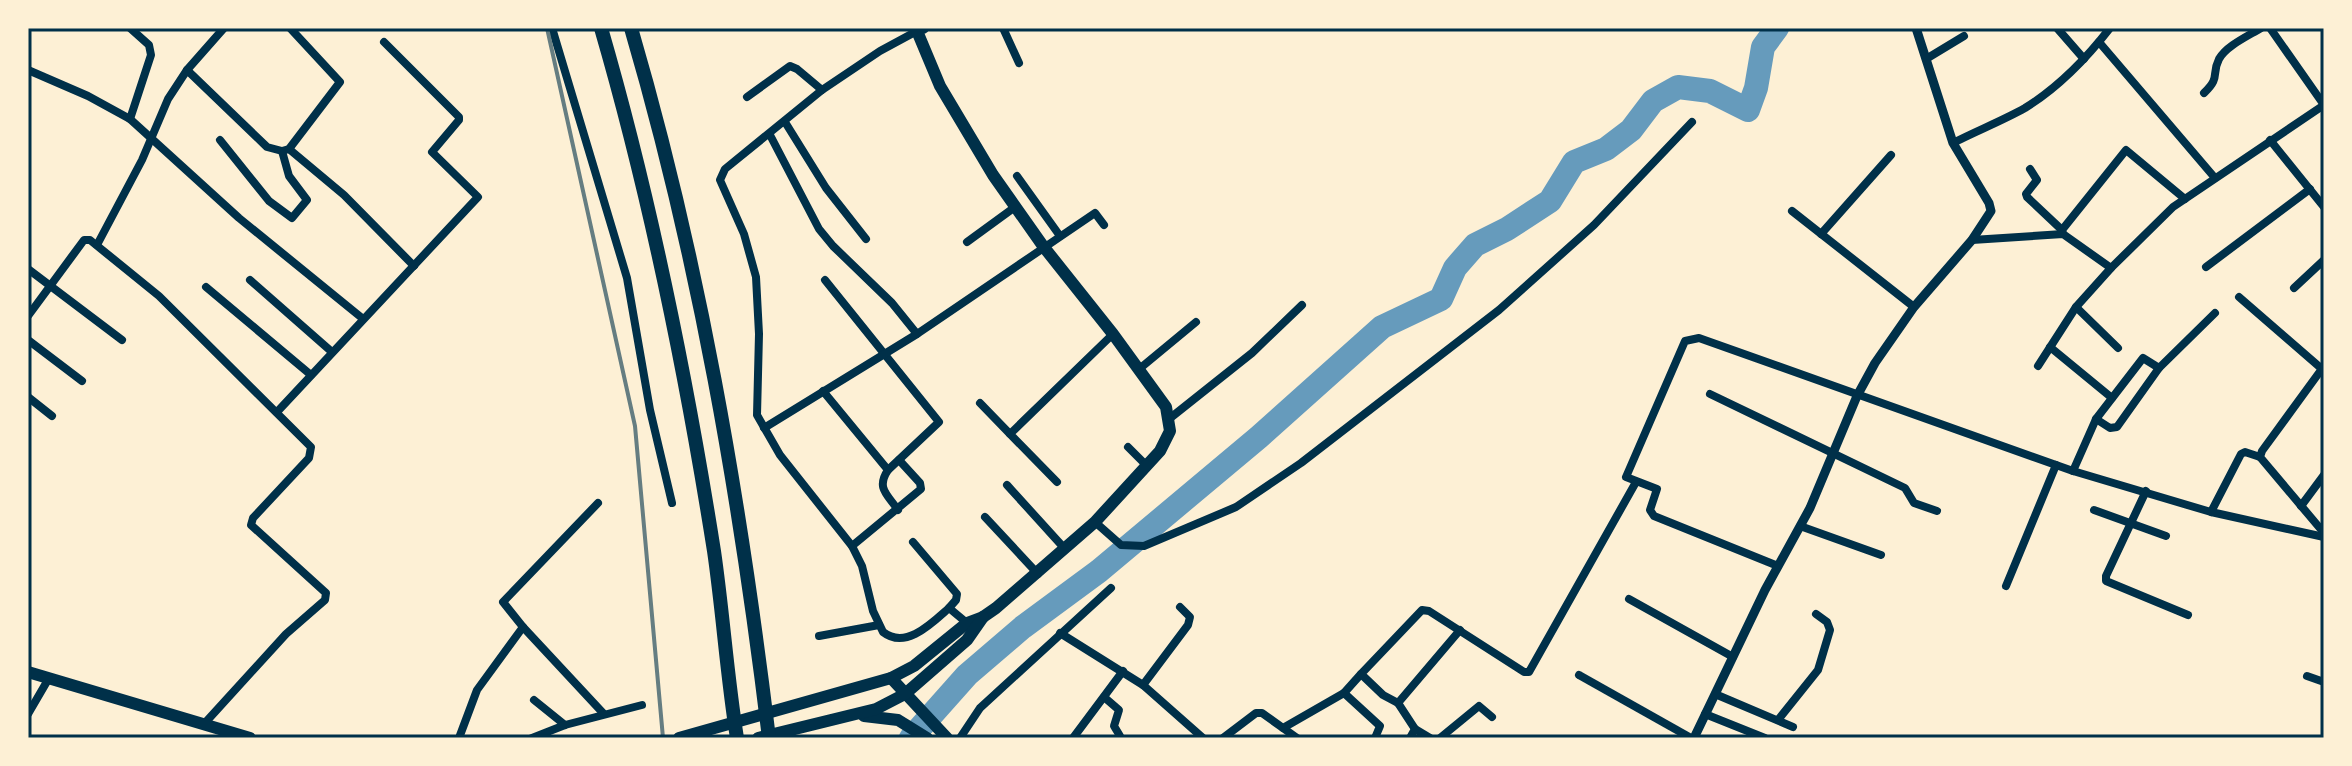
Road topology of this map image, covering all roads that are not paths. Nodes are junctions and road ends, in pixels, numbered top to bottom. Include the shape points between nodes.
1 (130, 28) edge
2 (224, 28) edge
3 (290, 28) edge
4 (552, 28) edge
5 (601, 28) edge
6 (631, 28) edge
7 (1003, 28) edge
8 (1916, 28) edge
9 (2057, 28) edge
10 (2110, 28) edge
11 (2261, 28) edge
12 (2270, 28) edge
13 (920, 30) edge
14 (1964, 36) dead end
15 (384, 42) dead end
16 (2099, 42) junction
17 (1926, 59) junction
18 (2084, 59) junction
19 (1019, 63) dead end
20 (28, 70) edge
21 (187, 70) junction
22 (822, 90) junction
23 (2204, 93) dead end
24 (747, 97) dead end
25 (2324, 105) edge
26 (130, 119) junction
27 (785, 122) junction
28 (1692, 122) dead end
29 (770, 135) junction
30 (151, 136) junction
31 (220, 140) dead end
32 (2270, 140) junction
33 (1953, 143) junction
34 (286, 150) junction
35 (1891, 155) dead end
36 (2030, 169) dead end
37 (1017, 176) dead end
38 (2215, 178) junction
39 (2310, 189) junction
40 (2185, 199) junction
41 (1015, 207) junction
42 (2324, 207) edge
43 (1792, 211) dead end
44 (1104, 225) dead end
45 (2062, 232) junction
46 (1821, 234) junction
47 (1060, 236) junction
48 (866, 239) dead end
49 (1972, 240) junction
50 (967, 242) dead end
51 (97, 245) junction
52 (1043, 246) junction
53 (2324, 260) edge
54 (414, 266) junction
55 (2206, 267) dead end
56 (2111, 268) junction
57 (28, 269) edge
58 (250, 280) dead end
59 (825, 280) dead end
60 (52, 287) junction
61 (206, 287) dead end
62 (2294, 288) dead end
63 (2239, 297) dead end
64 (1302, 305) dead end
65 (1914, 307) junction
66 (2076, 307) junction
67 (2215, 313) dead end
68 (28, 316) edge
69 (362, 318) junction
70 (1196, 322) dead end
71 (917, 334) junction
72 (1113, 334) junction
73 (28, 340) edge
74 (122, 340) dead end
75 (2050, 347) junction
76 (2118, 348) dead end
77 (332, 352) junction
78 (884, 354) junction
79 (2038, 366) dead end
80 (2323, 367) edge
81 (2159, 368) junction
82 (1138, 370) junction
83 (311, 375) junction
84 (82, 381) dead end
85 (823, 391) junction
86 (1710, 394) dead end
87 (1857, 396) junction
88 (28, 397) edge
89 (2112, 398) junction
90 (980, 403) dead end
91 (277, 412) junction
92 (52, 416) dead end
93 (1169, 419) junction
94 (2096, 419) junction
95 (764, 428) junction
96 (1010, 434) junction
97 (1128, 447) dead end
98 (1835, 452) junction
99 (2260, 457) junction
100 (899, 460) junction
101 (2056, 465) junction
102 (1147, 466) junction
103 (888, 470) junction
104 (2073, 471) junction
105 (2324, 475) edge
106 (1057, 482) dead end
107 (1636, 482) junction
108 (1007, 485) dead end
109 (2146, 491) junction
110 (598, 503) dead end
111 (672, 503) dead end
112 (2301, 506) junction
113 (898, 510) junction
114 (2094, 510) dead end
115 (1937, 511) dead end
116 (2211, 512) junction
117 (985, 517) dead end
118 (1095, 522) junction
119 (2130, 524) junction
120 (1800, 526) junction
121 (2324, 535) edge
122 (2166, 536) dead end
123 (913, 542) dead end
124 (852, 546) junction
125 (1065, 549) junction
126 (1881, 555) dead end
127 (1778, 566) junction
128 (1038, 574) junction
129 (2006, 586) dead end
130 (1111, 588) dead end
131 (1629, 599) dead end
132 (1180, 607) dead end
133 (949, 608) junction
134 (1816, 614) dead end
135 (2188, 615) dead end
136 (983, 617) junction
137 (967, 623) junction
138 (879, 625) junction
139 (523, 627) junction
140 (1460, 630) junction
141 (1060, 633) junction
142 (819, 636) dead end
143 (1733, 657) junction
144 (1123, 671) junction
145 (28, 672) edge
146 (1361, 674) junction
147 (1579, 675) dead end
148 (2307, 676) dead end
149 (49, 678) junction
150 (891, 678) junction
151 (2324, 682) edge
152 (1143, 685) junction
153 (1344, 693) junction
154 (905, 694) junction
155 (1715, 694) junction
156 (1104, 697) junction
157 (534, 700) dead end
158 (1398, 703) junction
159 (642, 705) dead end
160 (603, 713) junction
161 (28, 714) edge
162 (1705, 714) junction
163 (849, 715) junction
164 (1492, 717) dead end
165 (1778, 720) junction
166 (204, 724) junction
167 (565, 725) junction
168 (1793, 727) dead end
169 (1283, 728) junction
170 (1415, 729) junction
171 (217, 733) edge
172 (1120, 736) dead end
173 (250, 738) edge
174 (459, 738) edge
175 (532, 738) edge
176 (679, 738) edge
177 (737, 738) edge
178 (758, 738) edge
179 (769, 738) edge
180 (927, 738) edge
181 (947, 738) edge
182 (960, 738) edge
183 (1073, 738) edge
184 (1203, 738) edge
185 (1223, 738) edge
186 (1297, 738) edge
187 (1375, 738) edge
188 (1410, 738) edge
189 (1430, 738) edge
190 (1440, 738) edge
191 (1693, 738) edge
192 (1765, 738) edge

1 - 26 street via 149,45 151,55
2 - 21 street
3 - 34 street via 340,82
4 - 111 street via 627,278
5 - 177 highway via 677,335 714,554
6 - 179 highway via 677,195 715,375
7 - 19 street
8 - 17 street
9 - 18 street
10 - 16 street
11 - 23 street via 2222,54 2214,83
12 - 25 street
13 - 22 street
13 - 41 main road via 940,86
14 - 17 street
15 - 54 street via 459,117 432,152 478,197
16 - 18 street
16 - 38 street
17 - 33 street
18 - 33 street via 2034,102
20 - 26 street
21 - 30 street
21 - 34 street via 267,147
22 - 24 street via 790,66
22 - 27 street
25 - 32 street
26 - 30 street
27 - 29 street
27 - 48 street
28 - 118 street via 1594,225 1499,310 1236,507 1144,546 1115,542
29 - 71 street via 819,229
29 - 95 street via 725,169 720,180 756,277 756,406
30 - 51 street
30 - 69 street via 239,218
31 - 34 street via 269,201 292,218 307,200 289,176
32 - 38 street
32 - 39 street
33 - 49 street via 1991,207
34 - 54 street via 344,195
35 - 46 street
36 - 45 street via 2037,180 2027,197
37 - 47 street
38 - 40 street
39 - 42 street
39 - 55 street
40 - 45 street via 2126,150
40 - 56 street
41 - 50 street
41 - 52 main road
43 - 46 street
44 - 47 street via 1095,213
45 - 49 street
45 - 56 street
46 - 65 street
47 - 52 street
49 - 65 street
51 - 60 street via 84,240
51 - 91 street via 159,296
52 - 71 street
52 - 72 main road
53 - 62 street
54 - 69 street
56 - 66 street
57 - 60 street
58 - 77 street
59 - 78 street
60 - 68 street
60 - 74 street
61 - 83 street
63 - 80 street
64 - 93 street
65 - 87 street
66 - 75 street
66 - 76 street
67 - 81 street
69 - 77 street
70 - 82 street
71 - 78 street
72 - 82 main road
72 - 96 street
73 - 84 street
75 - 79 street
75 - 89 street
77 - 83 street
78 - 85 street
78 - 100 street via 939,422
80 - 99 street
81 - 89 street via 2143,358
81 - 94 street via 2117,427
82 - 93 main road
83 - 91 street
85 - 95 street
85 - 103 street
86 - 98 street
87 - 98 street
87 - 101 street
87 - 107 street via 1691,338 1685,341 1626,476
88 - 92 street
89 - 94 street
90 - 96 street
91 - 166 street via 312,450 251,525 326,596
93 - 102 main road via 1166,441
94 - 104 street
95 - 124 street
96 - 106 street
97 - 102 street
98 - 115 street via 1905,488 1916,505
98 - 120 street
99 - 112 street
99 - 116 street via 2241,454
100 - 103 street
100 - 113 street via 922,487
101 - 104 street
101 - 129 street
102 - 118 main road
103 - 113 street via 882,485
104 - 109 street
105 - 112 street
107 - 127 street via 1657,490 1650,510 1654,516
107 - 140 street via 1529,672
108 - 125 street
109 - 116 street
109 - 119 street
110 - 139 street via 504,598
112 - 121 street
113 - 124 street
114 - 119 street
116 - 121 street
117 - 128 street
118 - 125 main road
119 - 122 street
119 - 135 street via 2106,581
120 - 126 street
120 - 127 street
123 - 133 street via 957,594
124 - 138 street
125 - 128 main road
127 - 143 street
128 - 136 main road
130 - 141 street
131 - 143 street
132 - 152 street via 1190,617 1188,625
133 - 137 street
133 - 138 street via 908,637 889,637
134 - 165 street via 1830,630 1823,656 1814,677
136 - 137 main road
136 - 154 main road via 967,640
137 - 150 main road
138 - 142 street
139 - 160 street
139 - 174 street via 477,690
140 - 146 street via 1422,610
140 - 158 street
141 - 144 street
141 - 182 street via 980,708
143 - 155 street
144 - 152 street
144 - 156 street
145 - 149 main road
146 - 153 street
146 - 158 street
147 - 191 street
148 - 151 street
149 - 161 street
149 - 166 main road
150 - 154 main road
150 - 176 main road
152 - 184 street
153 - 169 street
153 - 187 street via 1380,726
154 - 163 main road
154 - 181 main road
155 - 162 street
155 - 165 street
156 - 172 street via 1119,710 1114,726
156 - 183 street
157 - 167 street
158 - 170 street
159 - 160 street
160 - 167 street
162 - 191 street
162 - 192 street
163 - 178 main road
163 - 180 main road via 885,718
164 - 190 street via 1479,706
165 - 168 street
166 - 171 main road
167 - 175 street
169 - 185 street via 1259,712
169 - 186 street
170 - 188 street
170 - 189 street
171 - 173 main road

